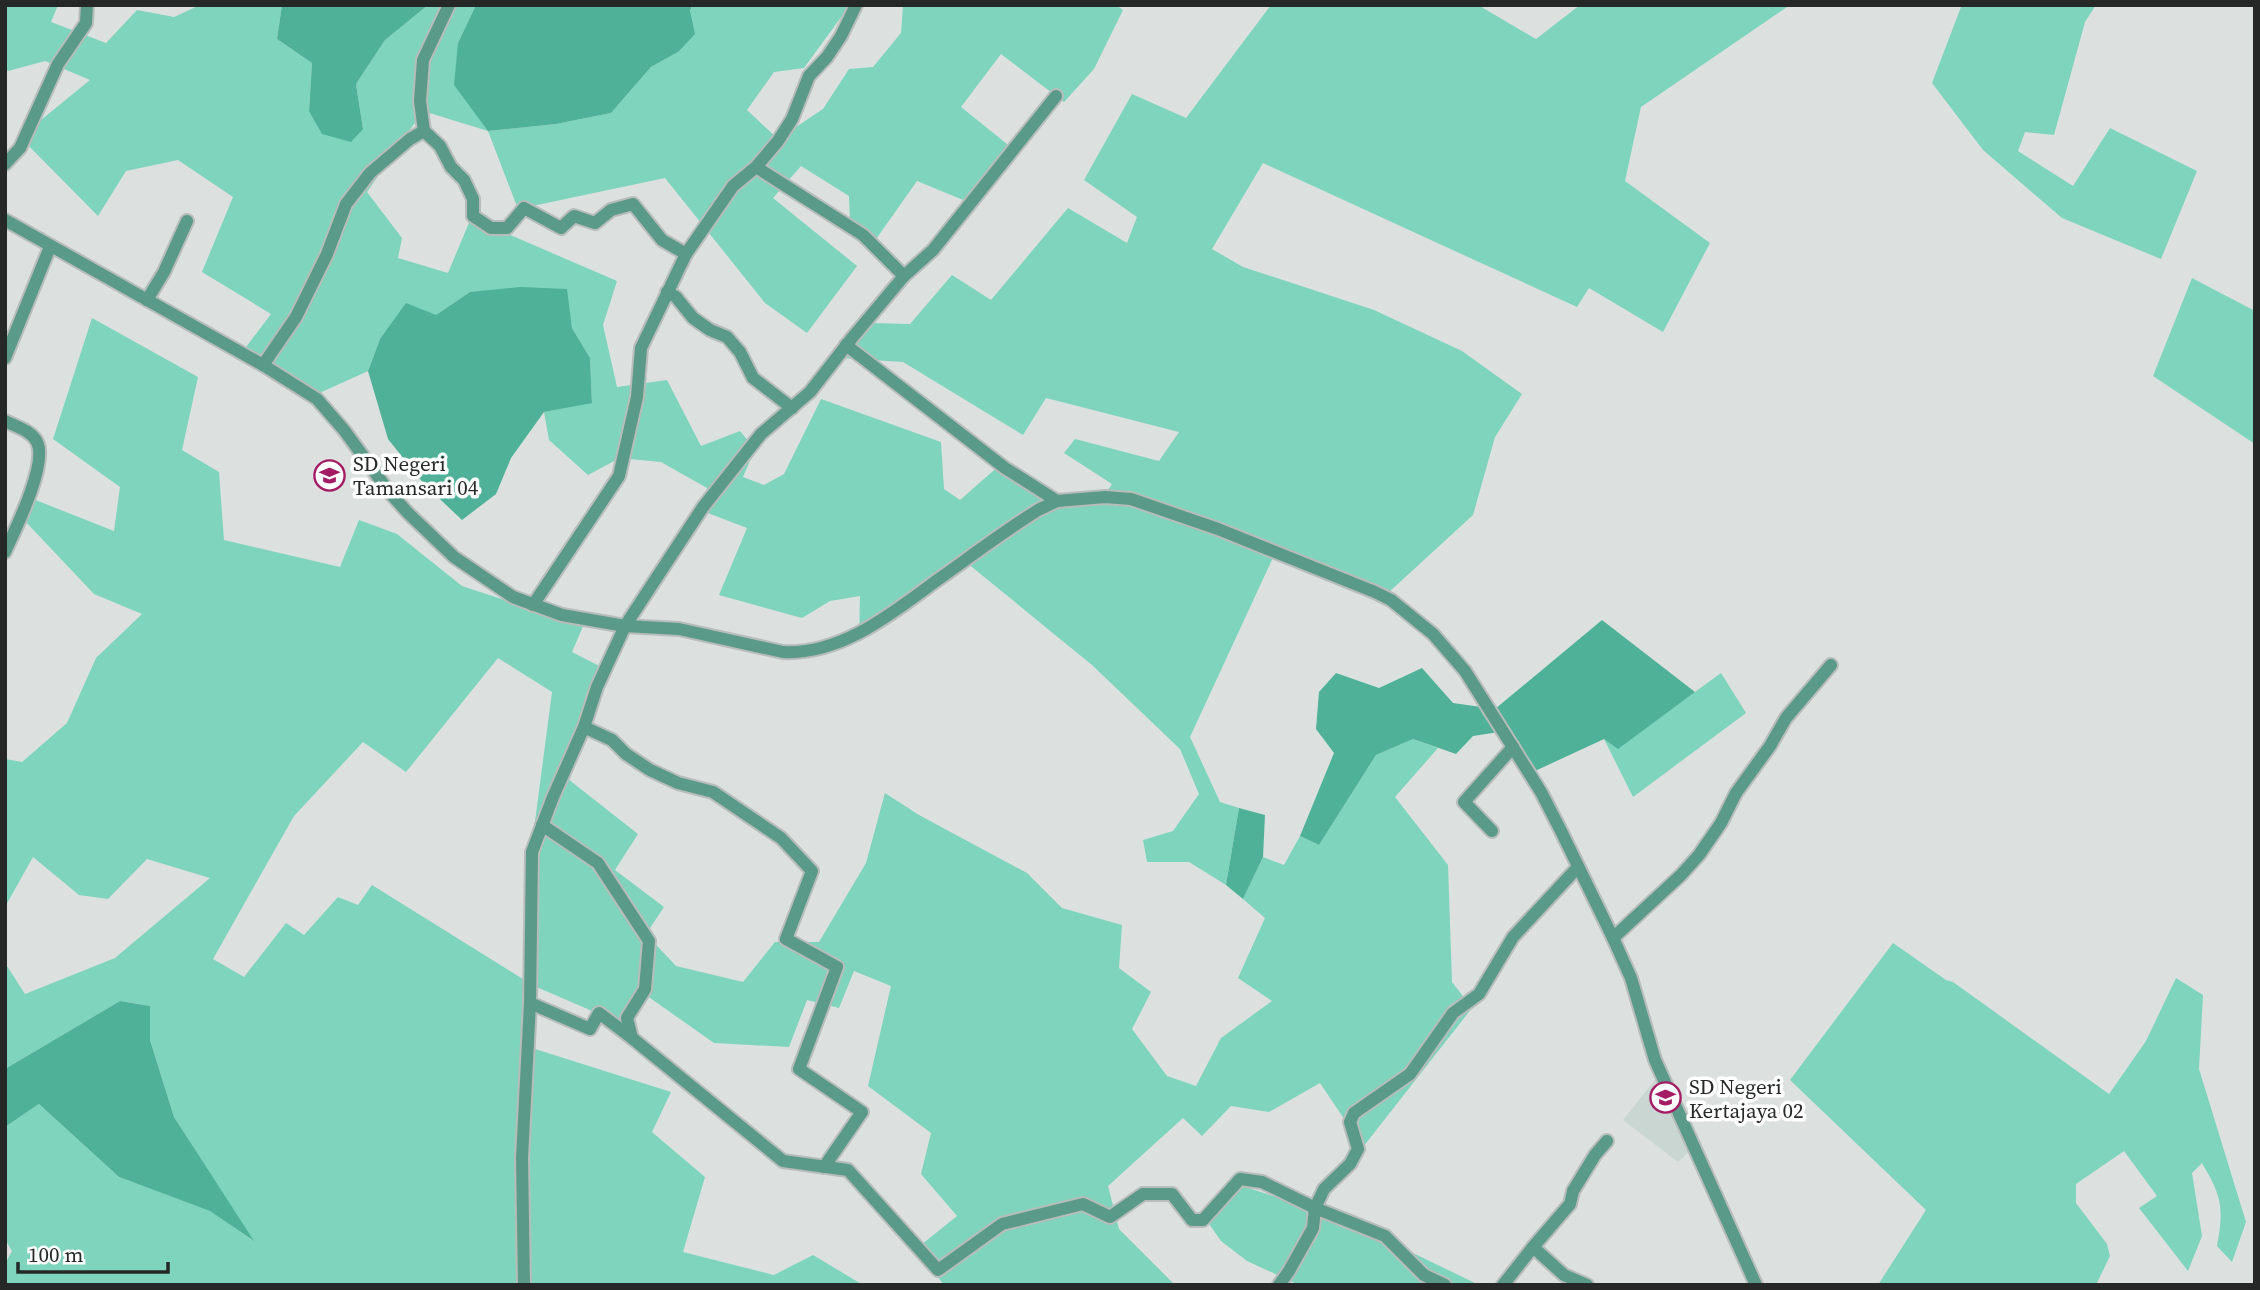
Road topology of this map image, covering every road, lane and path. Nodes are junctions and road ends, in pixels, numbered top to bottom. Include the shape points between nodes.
1 (88, 5) edge
2 (449, 5) edge
3 (856, 5) edge
4 (1056, 96) dead end
5 (424, 131) junction
6 (5, 164) edge
7 (756, 167) junction
8 (5, 220) edge
9 (187, 221) dead end
10 (50, 247) junction
11 (686, 254) junction
12 (904, 276) junction
13 (667, 292) junction
14 (147, 300) junction
15 (846, 345) junction
16 (5, 358) edge
17 (263, 365) junction
18 (792, 408) junction
19 (5, 421) edge
20 (1057, 501) junction
21 (5, 552) edge
22 (533, 605) junction
23 (625, 626) junction
24 (1831, 665) dead end
25 (584, 727) junction
26 (1513, 747) junction
27 (542, 825) junction
28 (1492, 831) dead end
29 (1578, 867) junction
30 (1614, 937) junction
31 (530, 1003) junction
32 (632, 1038) junction
33 (1607, 1141) dead end
34 (824, 1167) junction
35 (1315, 1208) junction
36 (1533, 1247) junction
37 (524, 1285) edge
38 (1279, 1285) edge
39 (1445, 1285) edge
40 (1503, 1285) edge
41 (1587, 1285) edge
42 (1756, 1285) edge

1 - 6 street via 86,23 58,64 20,148
2 - 5 street via 423,60 420,101
3 - 7 street via 841,36 809,76 792,119
4 - 12 street via 933,250
5 - 11 street via 464,180 473,199 473,216 491,228 507,228 524,208 561,228 574,216 595,223 611,210 633,204 662,240
5 - 17 street via 370,173 346,204 296,317
7 - 11 street via 733,186
7 - 12 street via 863,235
8 - 10 street
9 - 14 street
10 - 14 street
10 - 16 street
11 - 13 street
12 - 15 street
13 - 18 street via 676,296 693,318 727,337 753,378
13 - 22 street via 641,348 637,397 619,477
14 - 17 street
15 - 18 street
15 - 20 street via 1005,468
17 - 22 street via 317,399 390,493 454,557 513,597
18 - 23 street via 761,434 703,507
19 - 21 street via 37,442 40,459
20 - 23 street via 1020,521 889,615 850,638 818,649 783,652 679,629
20 - 26 street via 1130,499 1391,600 1433,634 1465,671
22 - 23 street
23 - 25 street
24 - 30 street via 1786,718 1699,855
25 - 27 street
25 - 34 street via 612,740 650,770 713,792 781,838 812,870 786,939 837,967 799,1069 862,1112
26 - 28 street via 1464,802
26 - 29 street
27 - 31 street via 531,862
27 - 32 street via 598,863 649,941 645,989 627,1018
29 - 30 street
29 - 35 street via 1513,937 1479,994 1454,1013 1410,1074 1354,1113 1350,1122 1359,1149 1324,1189
30 - 42 street via 1655,1060
31 - 32 street via 590,1029 599,1013
31 - 37 street via 522,1158
32 - 34 street via 783,1161
33 - 36 street via 1573,1191 1570,1204
34 - 35 street via 848,1170 938,1270 1002,1224 1083,1204 1110,1217 1143,1194 1172,1195 1192,1220 1203,1220 1241,1179 1262,1182
35 - 38 street via 1313,1228
35 - 39 street via 1385,1236 1424,1275
36 - 40 street
36 - 41 street via 1564,1275

